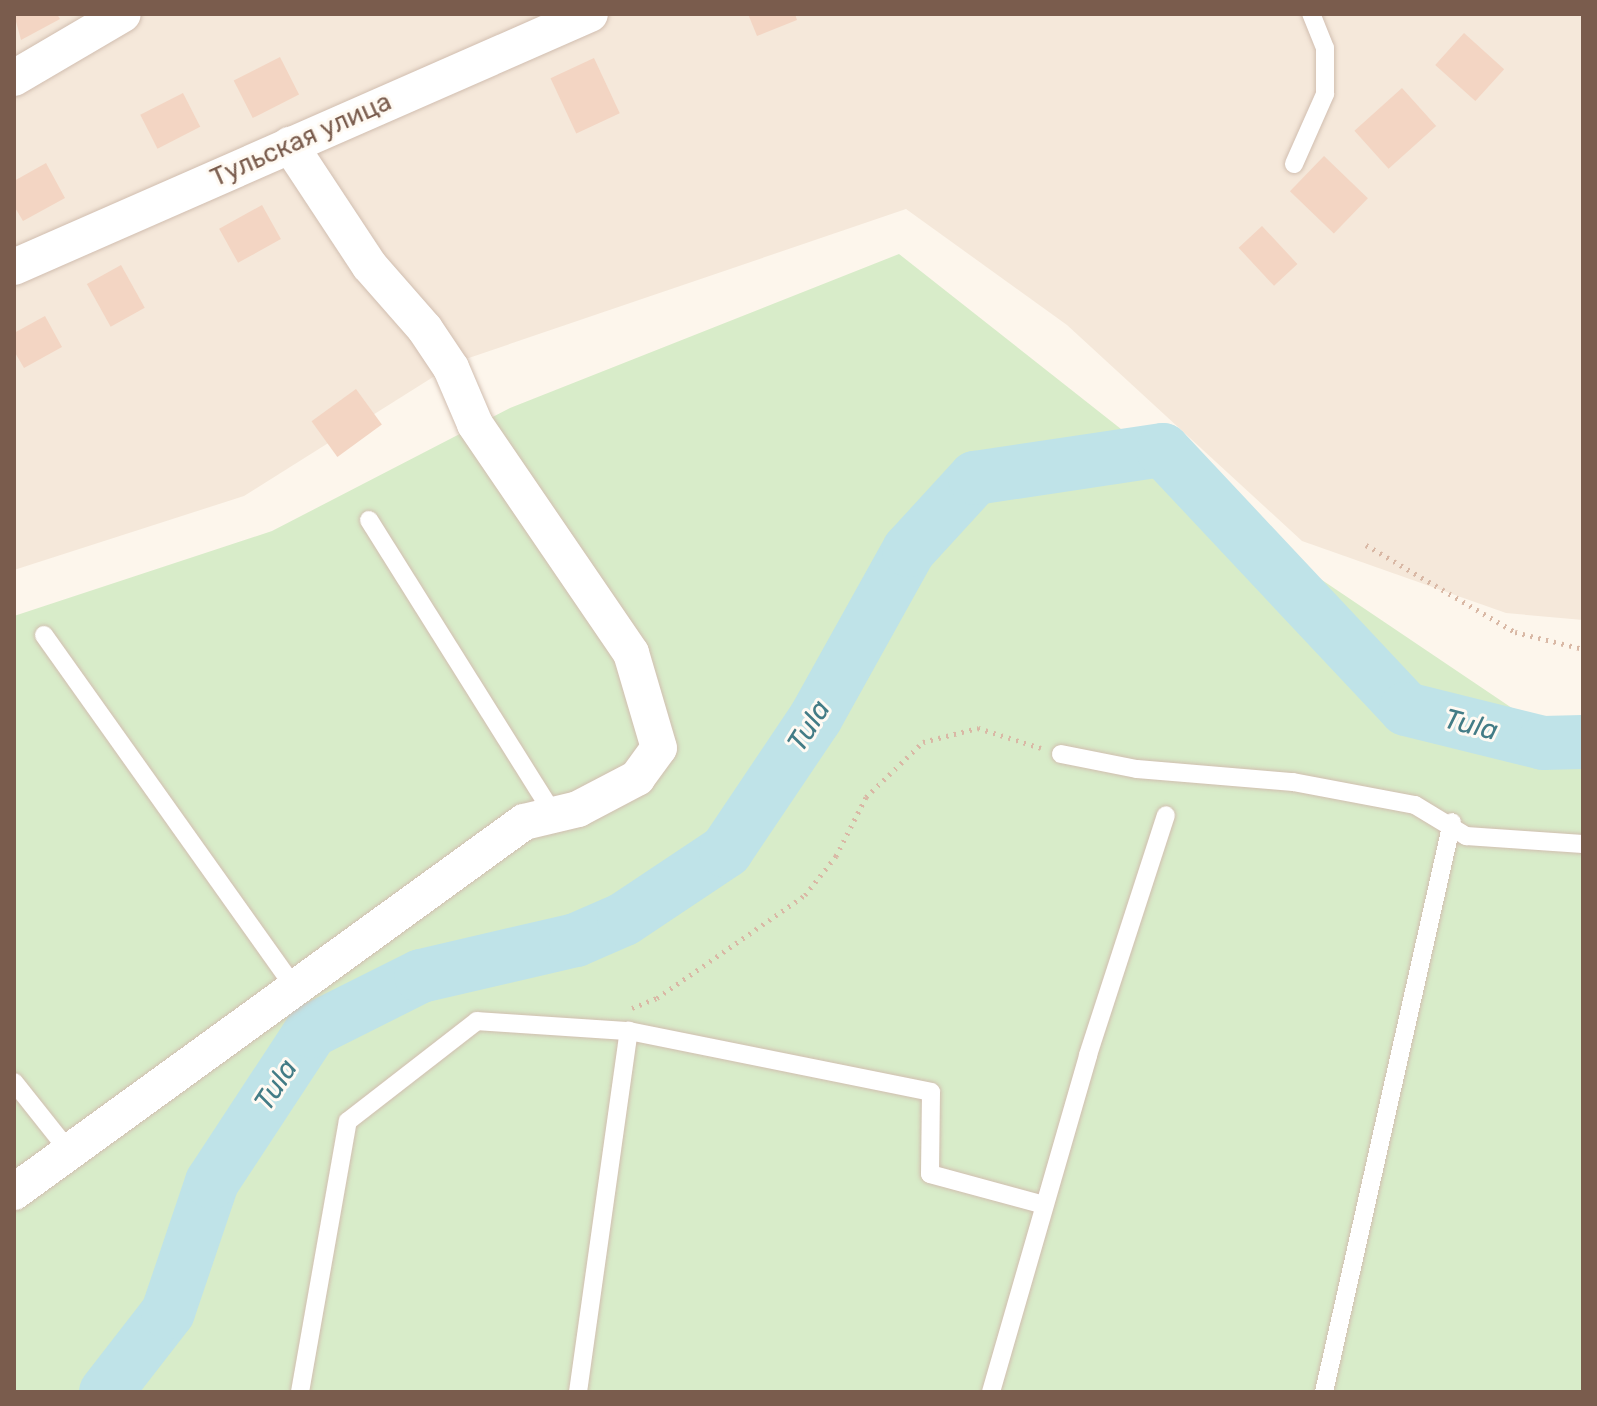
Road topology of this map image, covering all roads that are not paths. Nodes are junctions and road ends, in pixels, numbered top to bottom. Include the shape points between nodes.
1 (123, 14) edge
2 (590, 14) edge
3 (1311, 14) edge
4 (14, 78) edge
5 (290, 145) junction
6 (1294, 164) dead end
7 (14, 267) edge
8 (369, 520) dead end
9 (44, 635) dead end
10 (1061, 754) road end
11 (554, 815) junction
12 (1166, 815) dead end
13 (1452, 822) junction
14 (1583, 844) edge
15 (296, 990) junction
16 (629, 1031) junction
17 (14, 1082) edge
18 (72, 1155) junction
19 (14, 1192) edge
20 (1044, 1205) junction
21 (300, 1392) edge
22 (578, 1392) edge
23 (991, 1392) edge
24 (1324, 1392) edge

1 - 4 street
2 - 5 street, Тульская улица
3 - 6 lane via 1325,48 1325,94
5 - 7 street, Тульская улица
5 - 11 street via 369,265 434,342 475,424 631,653 659,748 637,778 578,809
8 - 11 lane
9 - 15 lane
10 - 13 lane via 1137,769 1293,782 1415,805
11 - 15 street via 524,822
12 - 20 lane
13 - 14 lane via 1466,836
13 - 24 lane
15 - 18 street
16 - 20 lane via 931,1092 930,1174
16 - 21 lane via 477,1021 348,1121
16 - 22 lane
17 - 18 lane
18 - 19 street
20 - 23 lane

